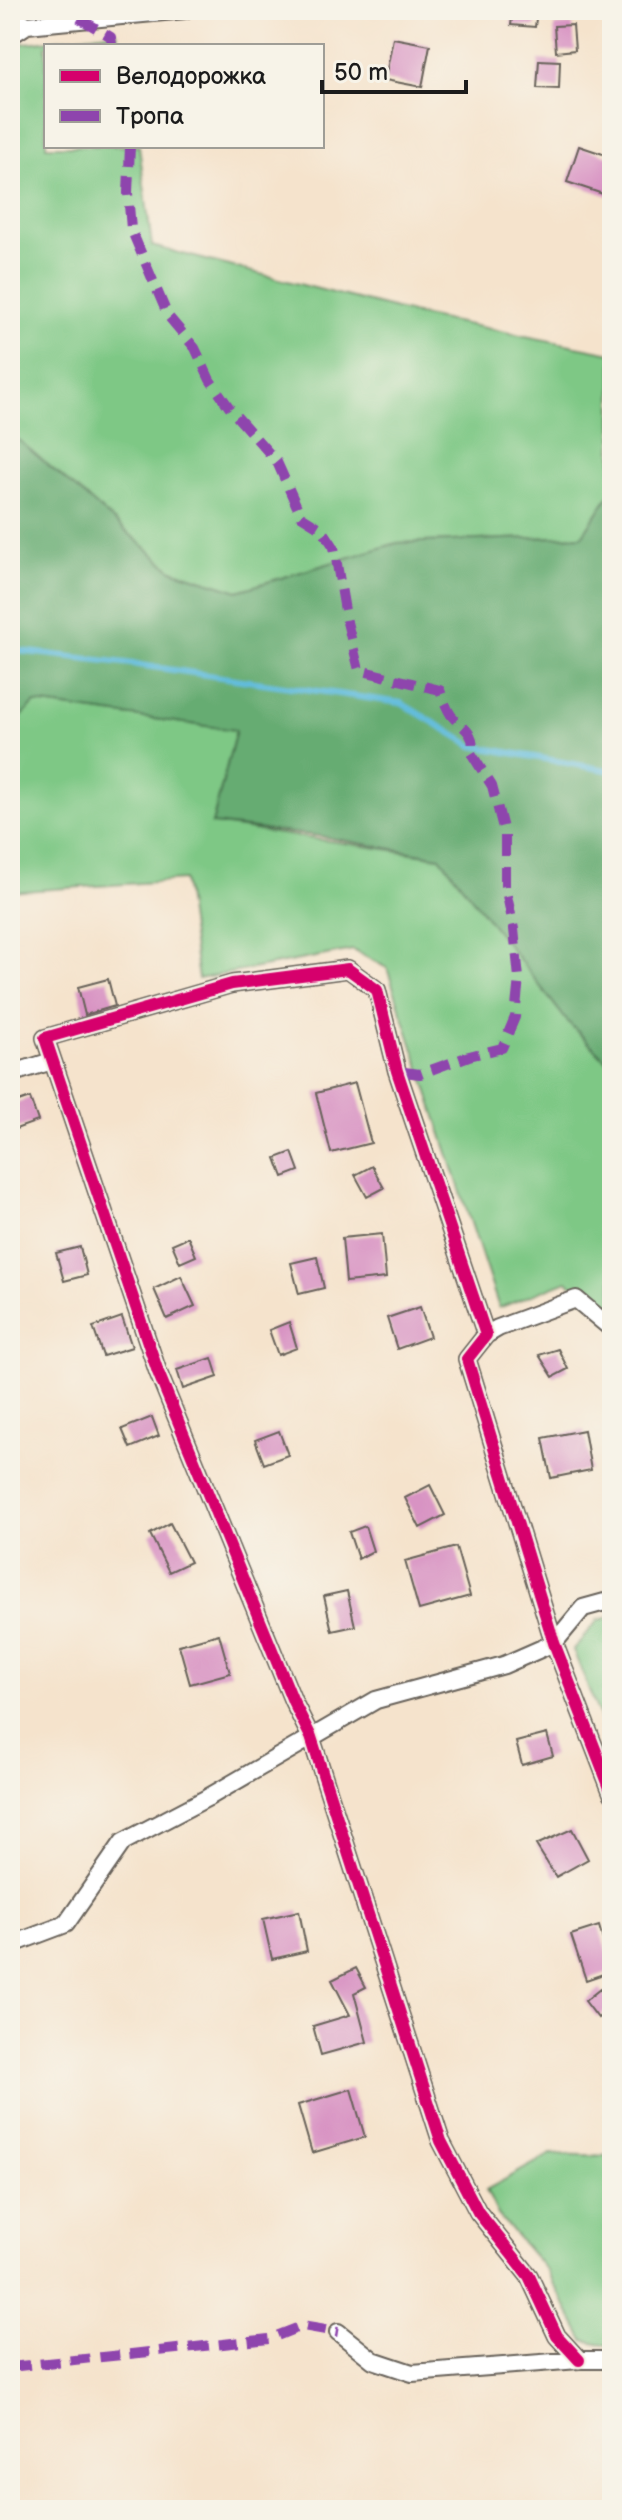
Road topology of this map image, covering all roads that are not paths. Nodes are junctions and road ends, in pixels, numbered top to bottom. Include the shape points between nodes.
1 (185, 10) edge
2 (10, 14) edge
3 (27, 25) junction
4 (10, 36) edge
5 (52, 1061) junction
6 (10, 1074) edge
7 (612, 1329) edge
8 (486, 1335) junction
9 (612, 1600) edge
10 (554, 1643) junction
11 (311, 1737) junction
12 (612, 1793) edge
13 (13, 1944) dead end
14 (338, 2332) dead end
15 (579, 2360) junction
16 (612, 2360) edge

1 - 3 street
2 - 3 street
3 - 4 street
5 - 6 street
5 - 8 street via 45,1038 232,984 348,969 377,990 397,1071
5 - 11 street via 158,1372
7 - 8 street via 576,1299
8 - 10 street via 467,1359
9 - 10 street via 583,1608
10 - 11 street via 504,1665 376,1700
10 - 12 street
11 - 13 street via 123,1842 66,1924
11 - 15 street via 441,2141 478,2212 529,2276 557,2336
14 - 15 street via 373,2360 412,2373
15 - 16 street

